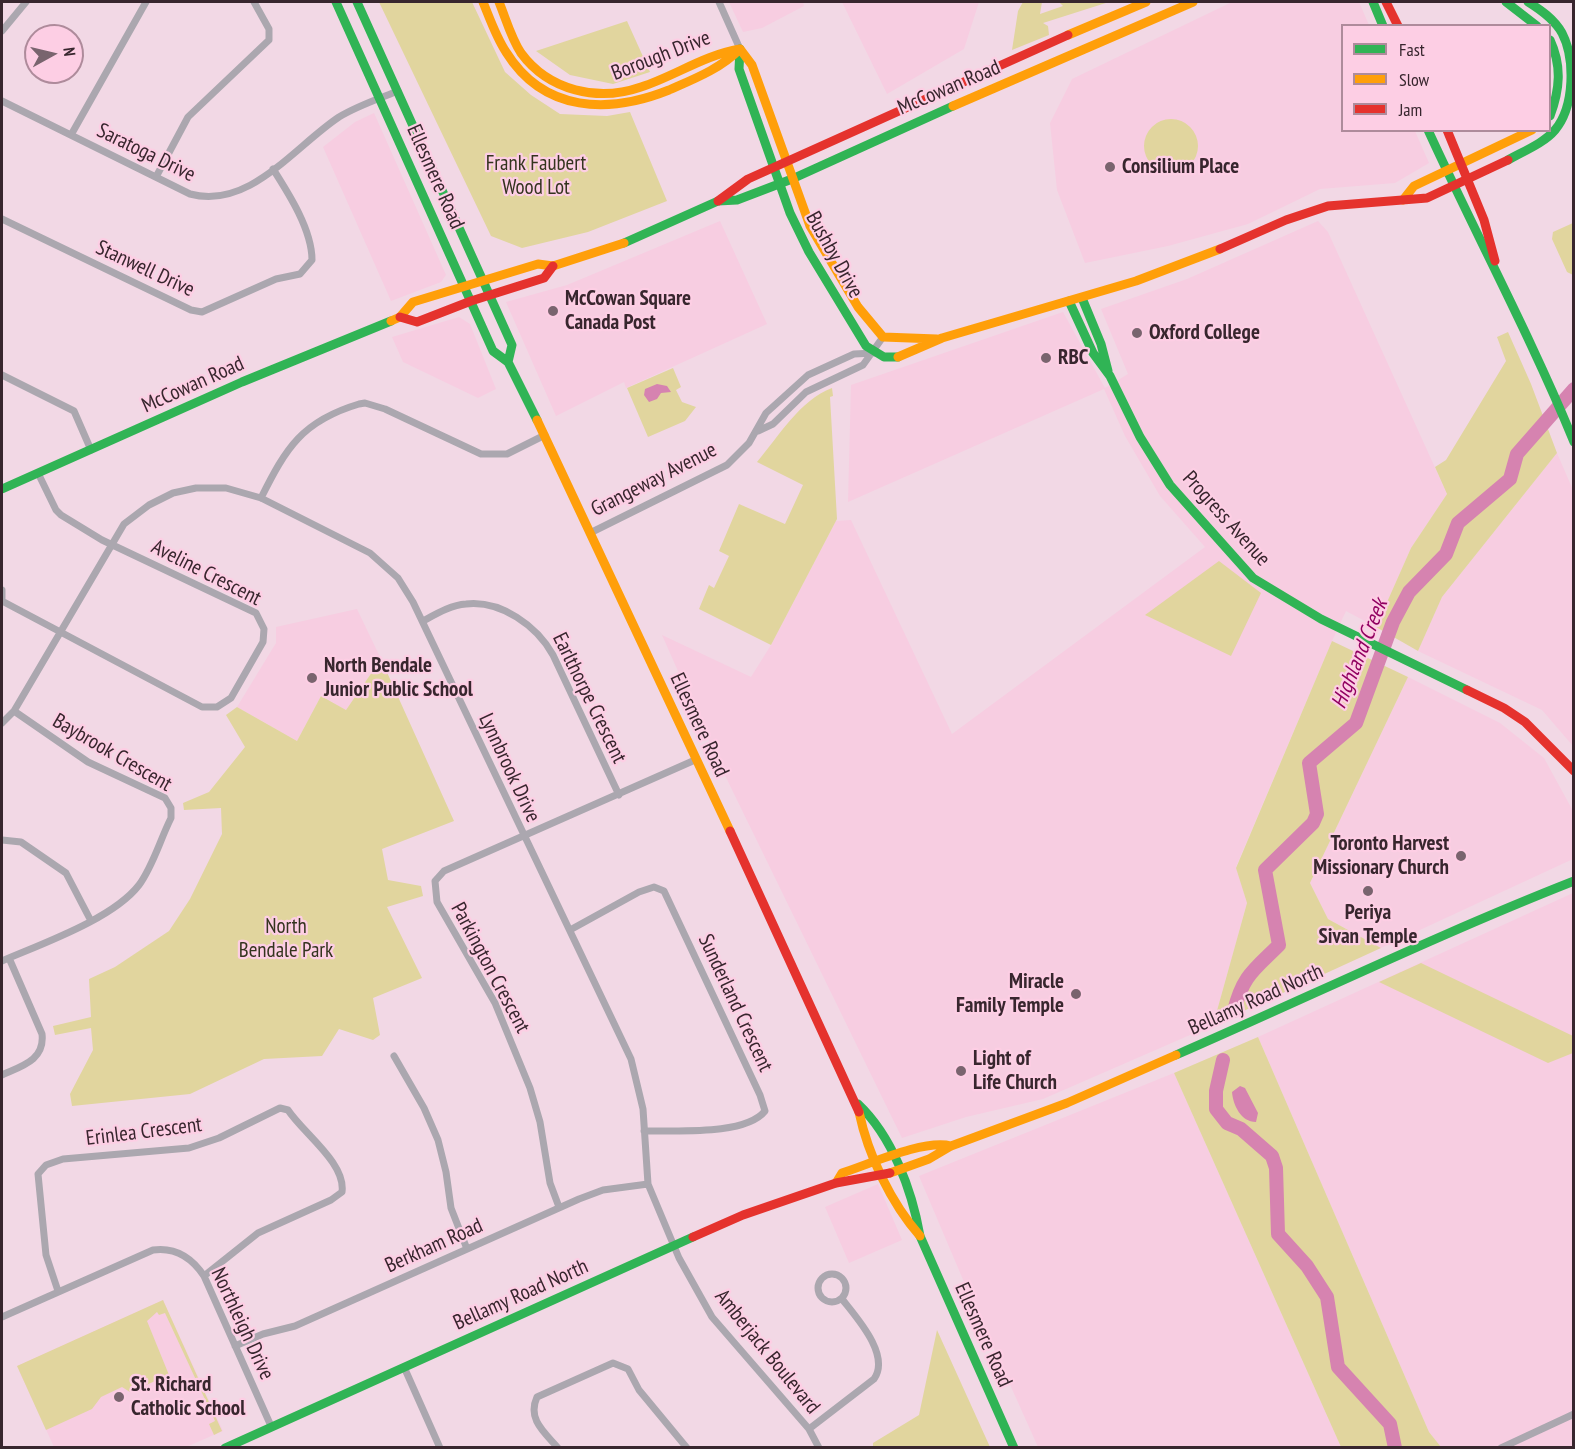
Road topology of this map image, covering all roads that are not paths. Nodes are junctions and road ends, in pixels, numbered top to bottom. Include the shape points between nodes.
1 (26, 2) edge
2 (146, 2) edge
3 (254, 2) edge
4 (336, 2) edge
5 (357, 2) edge
6 (483, 2) edge
7 (499, 2) edge
8 (719, 2) edge
9 (1146, 2) edge
10 (1193, 2) edge
11 (1373, 2) edge
12 (1386, 2) edge
13 (1506, 2) edge
14 (1528, 2) edge
15 (1382, 24) edge
16 (1397, 24) edge
17 (1534, 24) edge
18 (3, 25) edge
19 (1551, 42) edge
20 (740, 49) junction
21 (398, 91) junction
22 (380, 98) junction
23 (2, 101) edge
24 (1551, 114) edge
25 (1429, 132) edge
26 (1448, 132) edge
27 (1528, 132) edge
28 (71, 135) junction
29 (787, 162) junction
30 (1462, 165) junction
31 (774, 168) junction
32 (273, 170) junction
33 (1446, 172) junction
34 (156, 177) junction
35 (792, 179) junction
36 (1468, 179) junction
37 (779, 184) junction
38 (1454, 187) junction
39 (1403, 200) junction
40 (718, 201) junction
41 (2, 219) edge
42 (818, 240) junction
43 (807, 248) junction
44 (553, 266) junction
45 (1498, 272) junction
46 (482, 279) junction
47 (463, 285) junction
48 (489, 295) junction
49 (1082, 298) junction
50 (471, 301) junction
51 (854, 301) junction
52 (1069, 301) junction
53 (843, 308) junction
54 (400, 317) junction
55 (883, 337) junction
56 (939, 339) junction
57 (874, 353) junction
58 (508, 362) junction
59 (2, 375) edge
60 (1110, 376) junction
61 (758, 431) junction
62 (545, 435) junction
63 (1574, 442) edge
64 (91, 450) junction
65 (38, 472) junction
66 (2, 489) edge
67 (261, 498) junction
68 (590, 533) junction
69 (111, 544) junction
70 (2, 590) edge
71 (2, 601) edge
72 (423, 621) junction
73 (61, 632) junction
74 (14, 711) junction
75 (2, 723) edge
76 (695, 760) junction
77 (1574, 771) edge
78 (619, 795) junction
79 (523, 837) junction
80 (2, 840) edge
81 (1574, 881) edge
82 (91, 921) junction
83 (570, 930) junction
84 (5, 960) edge
85 (394, 1056) dead end
86 (2, 1075) edge
87 (858, 1104) junction
88 (644, 1131) junction
89 (951, 1146) junction
90 (892, 1157) junction
91 (878, 1161) junction
92 (898, 1170) junction
93 (884, 1174) junction
94 (836, 1183) junction
95 (648, 1184) junction
96 (559, 1207) junction
97 (920, 1236) junction
98 (674, 1246) junction
99 (467, 1249) junction
100 (204, 1276) junction
101 (58, 1291) junction
102 (842, 1299) junction
103 (2, 1317) edge
104 (235, 1346) junction
105 (404, 1367) junction
106 (1574, 1414) edge
107 (271, 1426) junction
108 (809, 1429) junction
109 (225, 1448) edge
110 (440, 1448) edge
111 (558, 1448) edge
112 (687, 1448) edge
113 (819, 1448) edge
114 (1014, 1448) edge
115 (1501, 1448) edge

1 - 18 street
2 - 28 street
3 - 34 street via 269,29 270,40 188,117
4 - 22 main road, Ellesmere Road
5 - 21 main road, Ellesmere Road
6 - 20 main road, Borough Drive via 507,55 526,76 551,94 588,106 614,107 653,97 727,62
7 - 20 main road, Borough Drive via 520,51 543,77 591,94 614,96 723,51
8 - 20 street
9 - 29 main road, McCowan Road via 882,116
10 - 35 main road, McCowan Road
11 - 15 main road
12 - 16 main road
13 - 17 main road
14 - 36 main road via 1552,16 1573,58 1570,96 1564,114 1551,135
19 - 24 main road via 1561,75
20 - 29 main road, Bushby Drive via 752,65
20 - 31 main road, Bushby Drive via 739,69
21 - 22 street, Saratoga Drive
21 - 46 main road, Ellesmere Road
22 - 32 street, Saratoga Drive via 337,119
22 - 47 main road, Ellesmere Road
23 - 28 street, Saratoga Drive
25 - 33 main road
26 - 30 main road
27 - 30 main road
28 - 34 street, Saratoga Drive
29 - 31 main road, McCowan Road
29 - 35 main road, Bushby Drive
30 - 33 main road
30 - 36 main road
31 - 37 main road, Bushby Drive
31 - 40 main road, McCowan Road via 733,186
32 - 34 street, Saratoga Drive via 237,193 220,198 190,194
32 - 41 street, Stanwell Drive via 307,235 312,260 300,274 276,279 202,312
33 - 38 main road
33 - 39 main road via 1414,186
35 - 37 main road, McCowan Road
35 - 42 main road, Bushby Drive
36 - 38 main road
36 - 45 main road
37 - 40 main road, McCowan Road via 737,200
37 - 43 main road, Bushby Drive
38 - 39 main road via 1419,201
38 - 45 main road
39 - 49 main road via 1316,208 1200,259
40 - 44 main road, McCowan Road via 619,245
42 - 43 main road
42 - 51 main road, Bushby Drive
43 - 53 main road, Bushby Drive
44 - 46 main road, McCowan Road via 538,264
44 - 48 main road, McCowan Road via 544,278
45 - 63 main road
46 - 47 main road, McCowan Road
46 - 48 main road, Ellesmere Road
47 - 50 main road, Ellesmere Road
47 - 54 main road, McCowan Road via 413,302
48 - 50 main road, McCowan Road
48 - 58 main road, Ellesmere Road via 512,345
49 - 52 main road
49 - 60 main road, Progress Avenue
50 - 54 main road, McCowan Road via 417,322
50 - 58 main road, Ellesmere Road via 493,351
51 - 53 main road
51 - 55 main road, Bushby Drive
52 - 56 main road, Grangeway Avenue
52 - 60 main road, Progress Avenue via 1093,354
53 - 57 main road, Bushby Drive
54 - 64 main road, McCowan Road
55 - 56 main road, Grangeway Avenue
55 - 57 street, Grangeway Avenue
56 - 57 main road, Grangeway Avenue via 902,357 886,358
57 - 61 street, Grangeway Avenue via 863,364 806,392 773,424
57 - 61 street, Grangeway Avenue via 854,354 808,375 766,413
58 - 62 main road, Ellesmere Road
59 - 64 street via 74,411
60 - 77 main road, Progress Avenue via 1140,437 1170,485 1246,572 1321,619 1504,708 1525,722
61 - 68 street, Grangeway Avenue via 727,465
62 - 67 street via 507,454 489,456 385,409 359,404 301,434 280,459
62 - 68 main road, Ellesmere Road
64 - 65 main road, McCowan Road
65 - 66 main road, McCowan Road
65 - 69 street via 56,510
67 - 69 street, Lynnbrook Drive via 226,488 173,493 124,524
67 - 72 street, Lynnbrook Drive via 370,553 398,579
68 - 76 main road, Ellesmere Road
69 - 73 street, Lynnbrook Drive
69 - 73 street, Aveline Crescent via 256,614 264,629 263,642 231,698 210,708
70 - 71 street
71 - 73 street
72 - 78 street, Earlthorpe Crescent via 456,606 475,603 495,608 535,629 553,655
72 - 79 street, Lynnbrook Drive
73 - 74 street, Lynnbrook Drive
74 - 75 street, Lynnbrook Drive
74 - 82 street, Baybrook Crescent via 78,756 165,798 171,808 171,818 140,884 114,909
76 - 78 street, Parkington Crescent
76 - 87 main road, Ellesmere Road
78 - 79 street, Parkington Crescent
79 - 83 street, Lynnbrook Drive
79 - 96 street, Parkington Crescent via 444,872 436,878 435,894 495,1003 530,1088 539,1115 550,1183
80 - 82 street via 21,842 66,873
81 - 89 main road, Bellamy Road North via 1467,923 1067,1103
82 - 84 street, Baybrook Crescent
83 - 88 street, Lynnbrook Drive via 631,1059
83 - 88 street, Sunderland Crescent via 639,892 654,887 664,891 765,1111 751,1122 735,1127
84 - 86 street via 42,1034 43,1044 34,1059
85 - 99 street via 438,1140 450,1208
87 - 90 main road, Ellesmere Road via 874,1119
87 - 91 main road, Ellesmere Road via 862,1125
88 - 95 street, Lynnbrook Drive
89 - 90 main road, Bellamy Road North via 939,1143
89 - 92 main road, Bellamy Road North via 942,1155
90 - 91 main road, Bellamy Road North
90 - 92 main road, Ellesmere Road
91 - 93 main road, Ellesmere Road
91 - 94 main road, Bellamy Road North via 842,1173
92 - 93 main road, Bellamy Road North
92 - 97 main road, Ellesmere Road via 918,1218
93 - 94 main road, Bellamy Road North
93 - 97 main road, Ellesmere Road via 908,1225
94 - 98 main road, Bellamy Road North via 743,1215
95 - 96 street, Berkham Road via 603,1190
95 - 98 street, Lynnbrook Drive
96 - 99 street, Berkham Road
97 - 114 main road, Ellesmere Road
98 - 105 main road, Bellamy Road North
98 - 108 street, Amberjack Boulevard via 712,1317
99 - 104 street, Berkham Road via 295,1326
100 - 101 street, Northleigh Drive via 190,1260 160,1249
100 - 101 street, Erinlea Crescent via 258,1233 342,1192 343,1183 335,1167 288,1110 280,1108 189,1148 63,1159 46,1165 38,1174 46,1255
100 - 104 street, Northleigh Drive
101 - 103 street, Northleigh Drive
102 - 102 street via 846,1291 842,1278 830,1274 822,1278 818,1287 820,1297 833,1303
102 - 108 street via 864,1325 878,1361 878,1372
104 - 107 street, Northleigh Drive
105 - 107 main road, Bellamy Road North
105 - 110 street
106 - 115 street
107 - 109 main road, Bellamy Road North
108 - 113 street, Amberjack Boulevard
111 - 112 street via 534,1418 537,1397 613,1364 628,1369 639,1390

